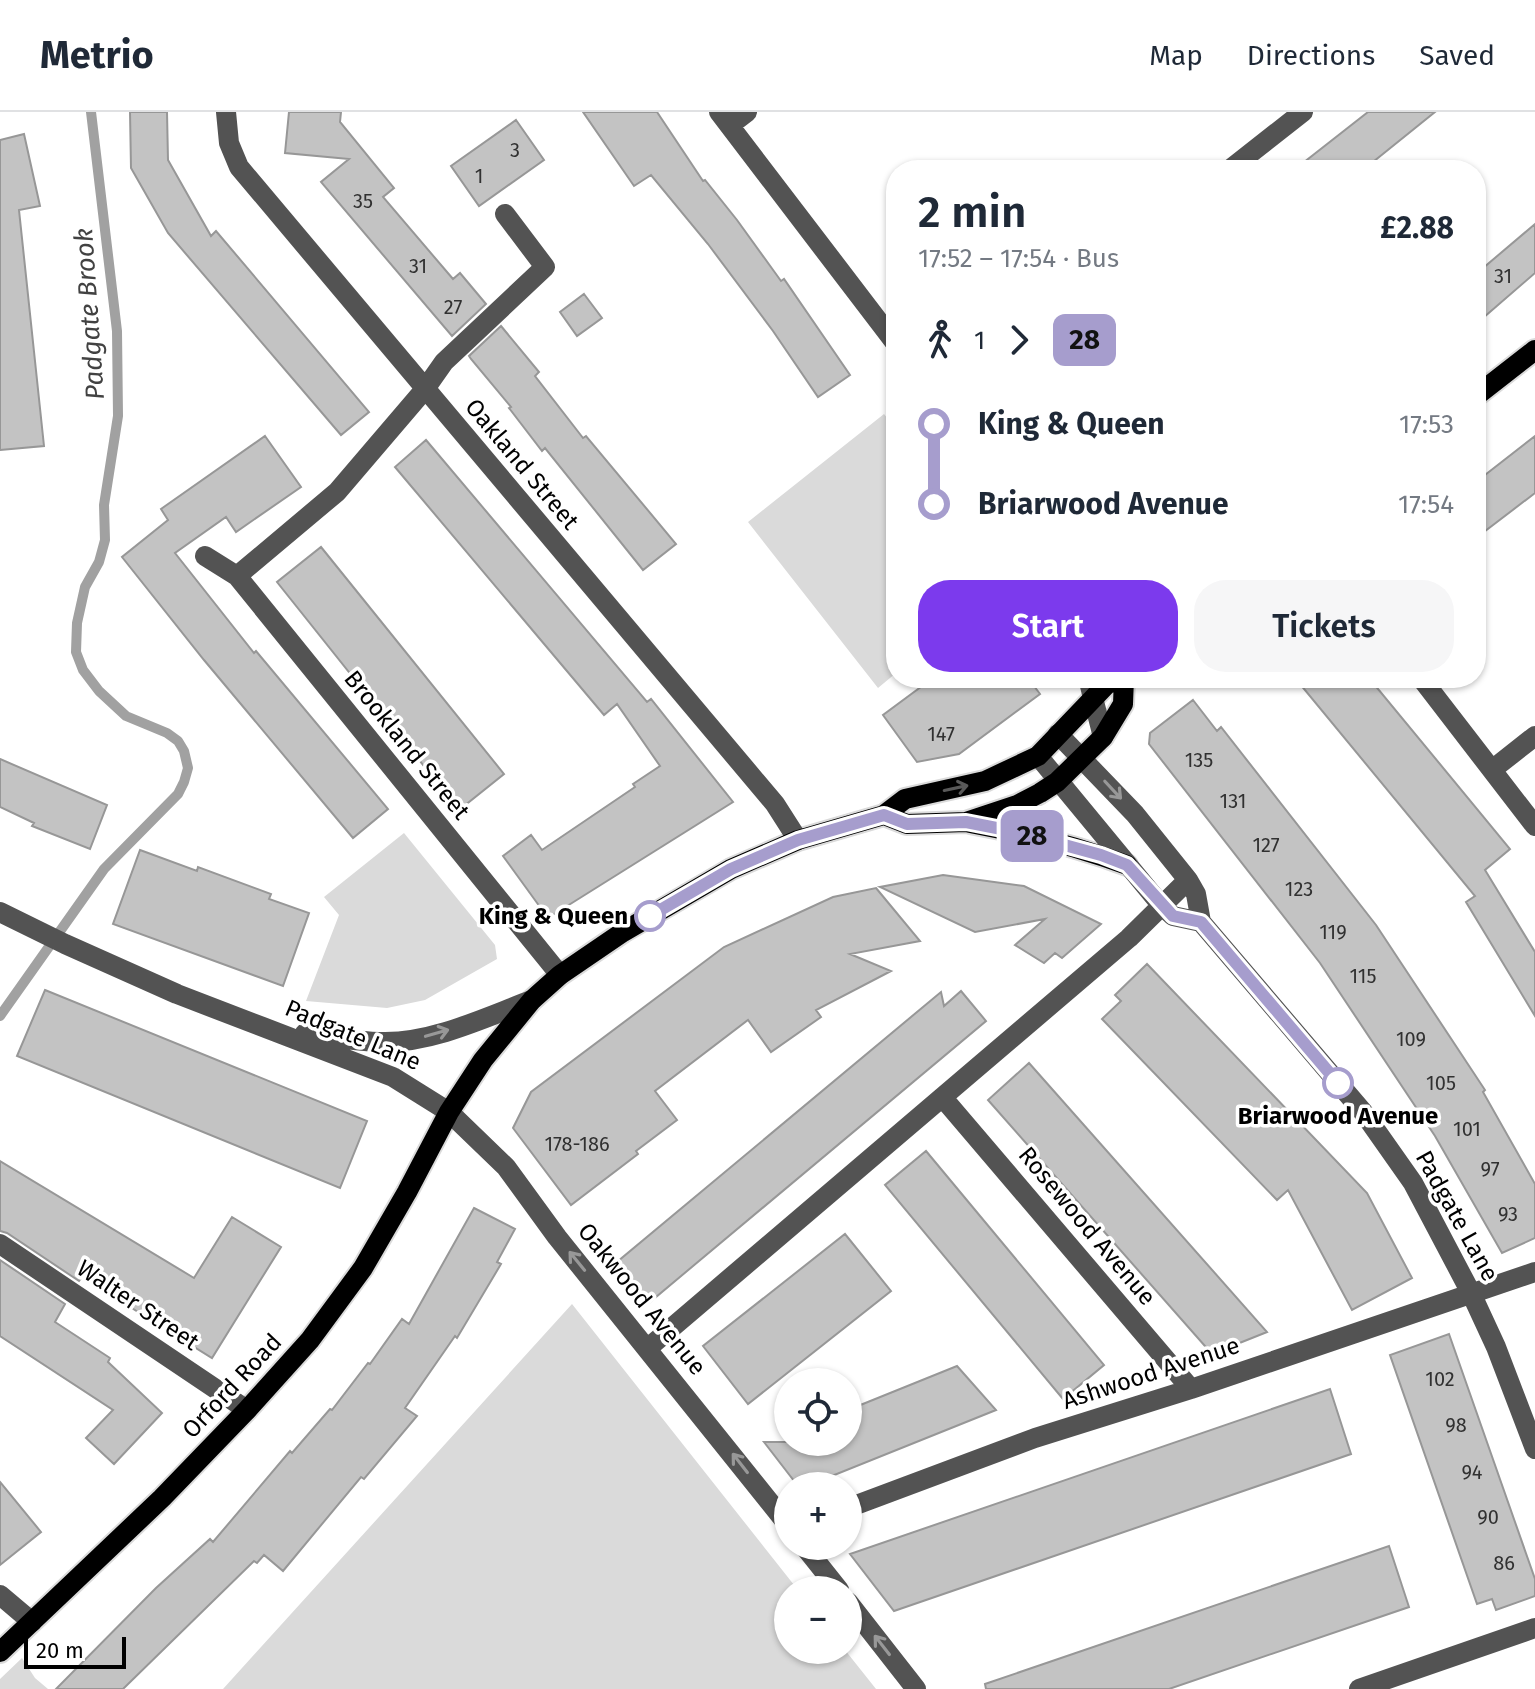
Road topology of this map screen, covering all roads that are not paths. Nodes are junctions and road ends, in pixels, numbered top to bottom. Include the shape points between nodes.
1 (226, 112) edge
2 (747, 112) edge
3 (1303, 112) edge
4 (725, 119) edge
5 (1242, 160) edge
6 (505, 214) dead end
7 (886, 331) edge
8 (1535, 350) edge
9 (1486, 388) edge
10 (425, 389) junction
11 (205, 556) dead end
12 (237, 576) junction
13 (1090, 688) edge
14 (1124, 688) edge
15 (1429, 688) edge
16 (1058, 734) junction
17 (1535, 736) edge
18 (1103, 737) junction
19 (1038, 756) junction
20 (1082, 757) junction
21 (1493, 769) junction
22 (1057, 782) junction
23 (884, 815) junction
24 (966, 822) junction
25 (1535, 826) edge
26 (798, 840) junction
27 (1127, 865) junction
28 (1188, 880) junction
29 (1161, 905) junction
30 (0, 912) edge
31 (1201, 922) junction
32 (560, 975) junction
33 (532, 1000) junction
34 (277, 1030) junction
35 (943, 1098) junction
36 (449, 1112) junction
37 (0, 1244) edge
38 (1535, 1272) edge
39 (1471, 1293) junction
40 (648, 1348) junction
41 (1191, 1389) junction
42 (247, 1410) junction
43 (1535, 1449) edge
44 (862, 1503) edge
45 (774, 1507) edge
46 (815, 1560) edge
47 (828, 1576) edge
48 (0, 1595) edge
49 (862, 1620) edge
50 (32, 1622) junction
51 (1535, 1628) edge
52 (0, 1652) edge
53 (916, 1689) edge
54 (1359, 1689) edge

1 - 10 street, Oakland Street via 229,143 239,167
2 - 4 street
3 - 5 street
4 - 7 street
6 - 10 street via 545,267 444,362
8 - 9 main road
10 - 12 street via 337,492
10 - 26 street, Oakland Street via 775,804
11 - 12 street, Brookland Street
12 - 32 street, Brookland Street
13 - 16 main road
13 - 18 street
14 - 18 main road via 1123,704
15 - 21 street
16 - 19 main road
16 - 20 street, Padgate Lane
17 - 21 street
18 - 20 main road
19 - 22 street, Padgate Lane
23 -> 19 main road via 905,799 985,781
20 - 22 main road
20 -> 28 street, Padgate Lane
21 - 25 street
22 - 24 main road via 1017,805
22 - 27 street, Padgate Lane
23 - 24 main road via 907,824
23 - 26 main road
24 - 27 main road
26 - 32 main road via 695,889
27 - 29 street, Padgate Lane
28 - 29 street
28 - 31 street, Padgate Lane
29 - 31 street, Padgate Lane via 1173,916
29 - 35 street
30 - 34 street, Padgate Lane via 177,994
31 - 39 street, Padgate Lane via 1363,1112 1413,1183
32 - 33 main road
34 -> 33 street via 365,1041 409,1040
33 - 36 main road
34 - 36 street, Padgate Lane via 393,1077
35 - 40 street
35 - 41 street, Rosewood Avenue
40 -> 36 street, Oakwood Avenue via 506,1167
36 - 42 main road, Orford Road via 363,1268 310,1340
37 - 42 street, Walter Street
38 - 39 street, Ashwood Avenue
39 - 41 street, Ashwood Avenue
39 - 43 street, Padgate Lane
45 -> 40 street, Oakwood Avenue
41 - 44 street, Ashwood Avenue via 1035,1438
42 - 50 main road, Orford Road
46 - 47 street
48 - 50 street
53 -> 49 street
50 - 52 main road, Orford Road
51 - 54 street

